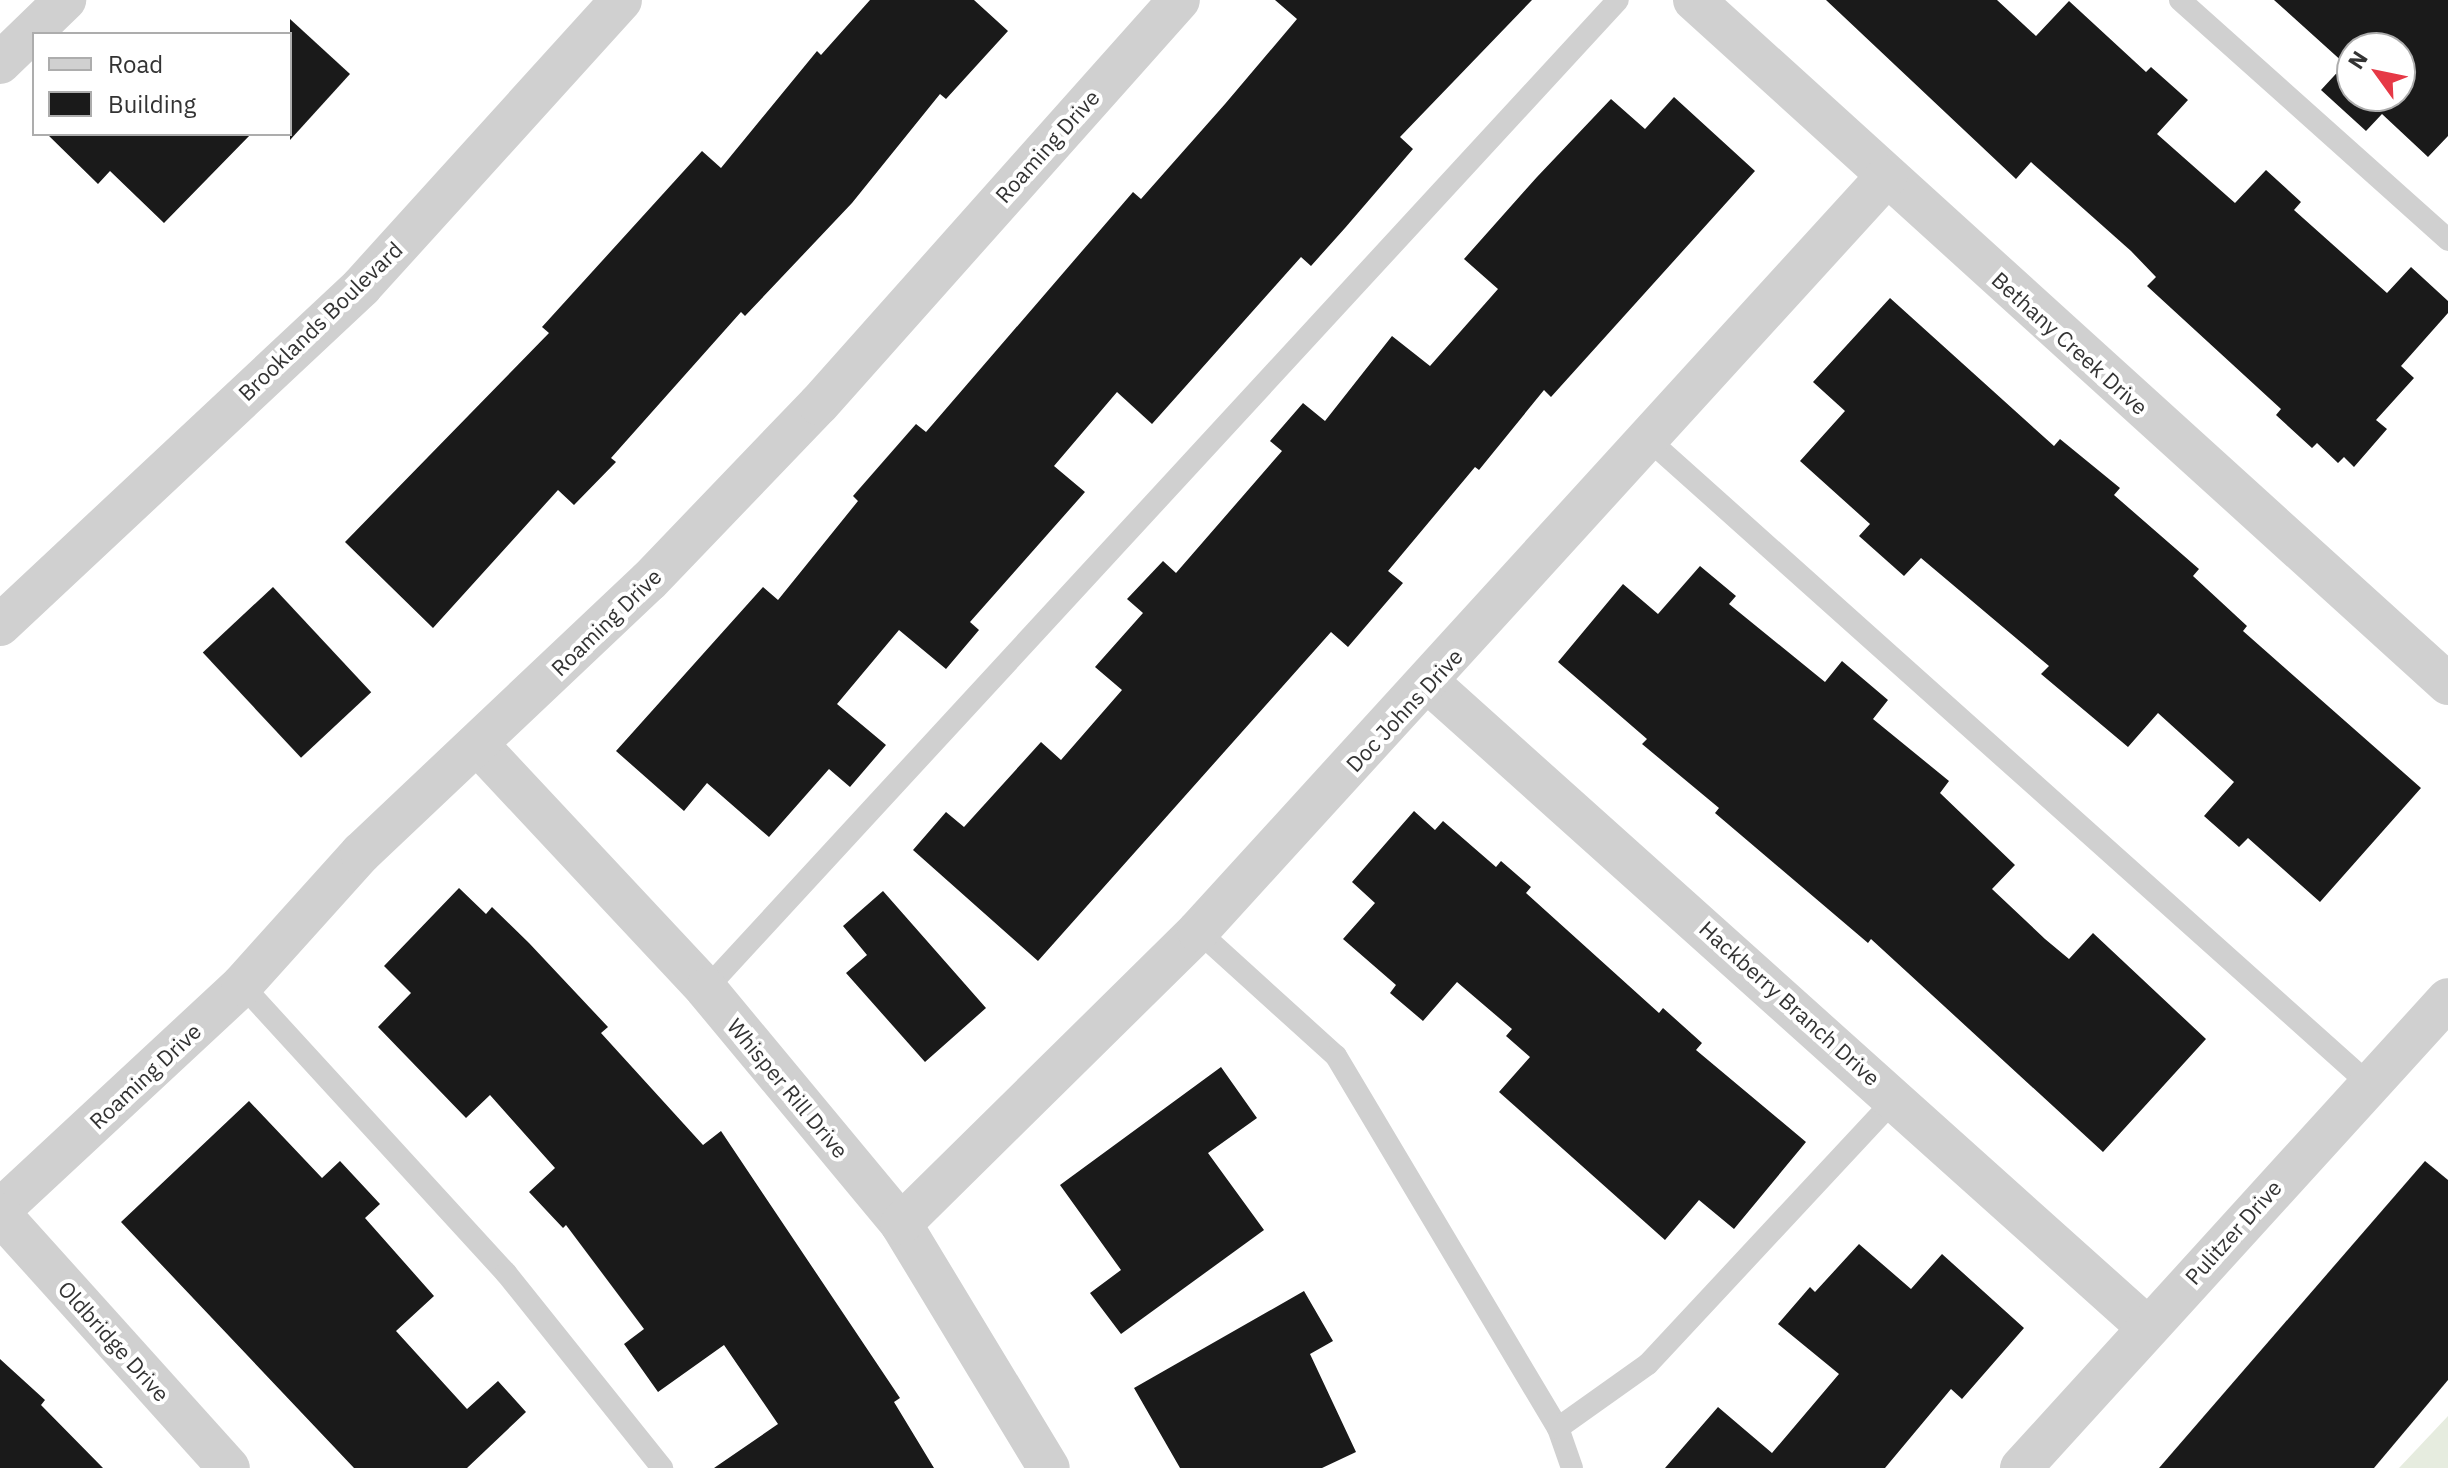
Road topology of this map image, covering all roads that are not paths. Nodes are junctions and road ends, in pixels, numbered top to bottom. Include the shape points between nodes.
1 (65, 0) edge
2 (621, 0) edge
3 (1179, 0) edge
4 (1618, 0) edge
5 (1694, 0) edge
6 (2180, 0) edge
7 (0, 63) edge
8 (1886, 177) junction
9 (2448, 240) edge
10 (1649, 440) junction
11 (0, 625) edge
12 (1429, 683) junction
13 (2448, 684) edge
14 (478, 745) junction
15 (1198, 931) junction
16 (242, 985) junction
17 (706, 989) junction
18 (2448, 999) edge
19 (2369, 1084) junction
20 (1896, 1098) junction
21 (0, 1212) edge
22 (901, 1224) junction
23 (2147, 1327) junction
24 (1558, 1428) junction
25 (229, 1468) edge
26 (662, 1468) edge
27 (1049, 1468) edge
28 (1572, 1468) edge
29 (2021, 1468) edge

1 - 7 street
2 - 11 street, Brooklands Boulevard via 361,287
3 - 14 street, Roaming Drive via 819,404 649,581
4 - 17 lane
5 - 8 street, Bethany Creek Drive
6 - 9 lane
8 - 10 street, Doc Johns Drive
8 - 13 street, Bethany Creek Drive
10 - 12 street, Doc Johns Drive
10 - 19 lane
12 - 15 street, Doc Johns Drive
12 - 20 street, Hackberry Branch Drive
14 - 16 street, Roaming Drive via 361,853
14 - 17 street, Whisper Rill Drive
15 - 22 street, Doc Johns Drive
15 - 24 lane via 1336,1056
16 - 21 street, Roaming Drive
16 - 26 lane via 506,1273
17 - 22 street, Whisper Rill Drive
18 - 19 street, Pulitzer Drive
19 - 23 street, Pulitzer Drive
20 - 23 street, Hackberry Branch Drive
20 - 24 lane via 1648,1364
21 - 25 street, Oldbridge Drive
22 - 27 street, Whisper Rill Drive
23 - 29 street, Pulitzer Drive
24 - 28 lane

